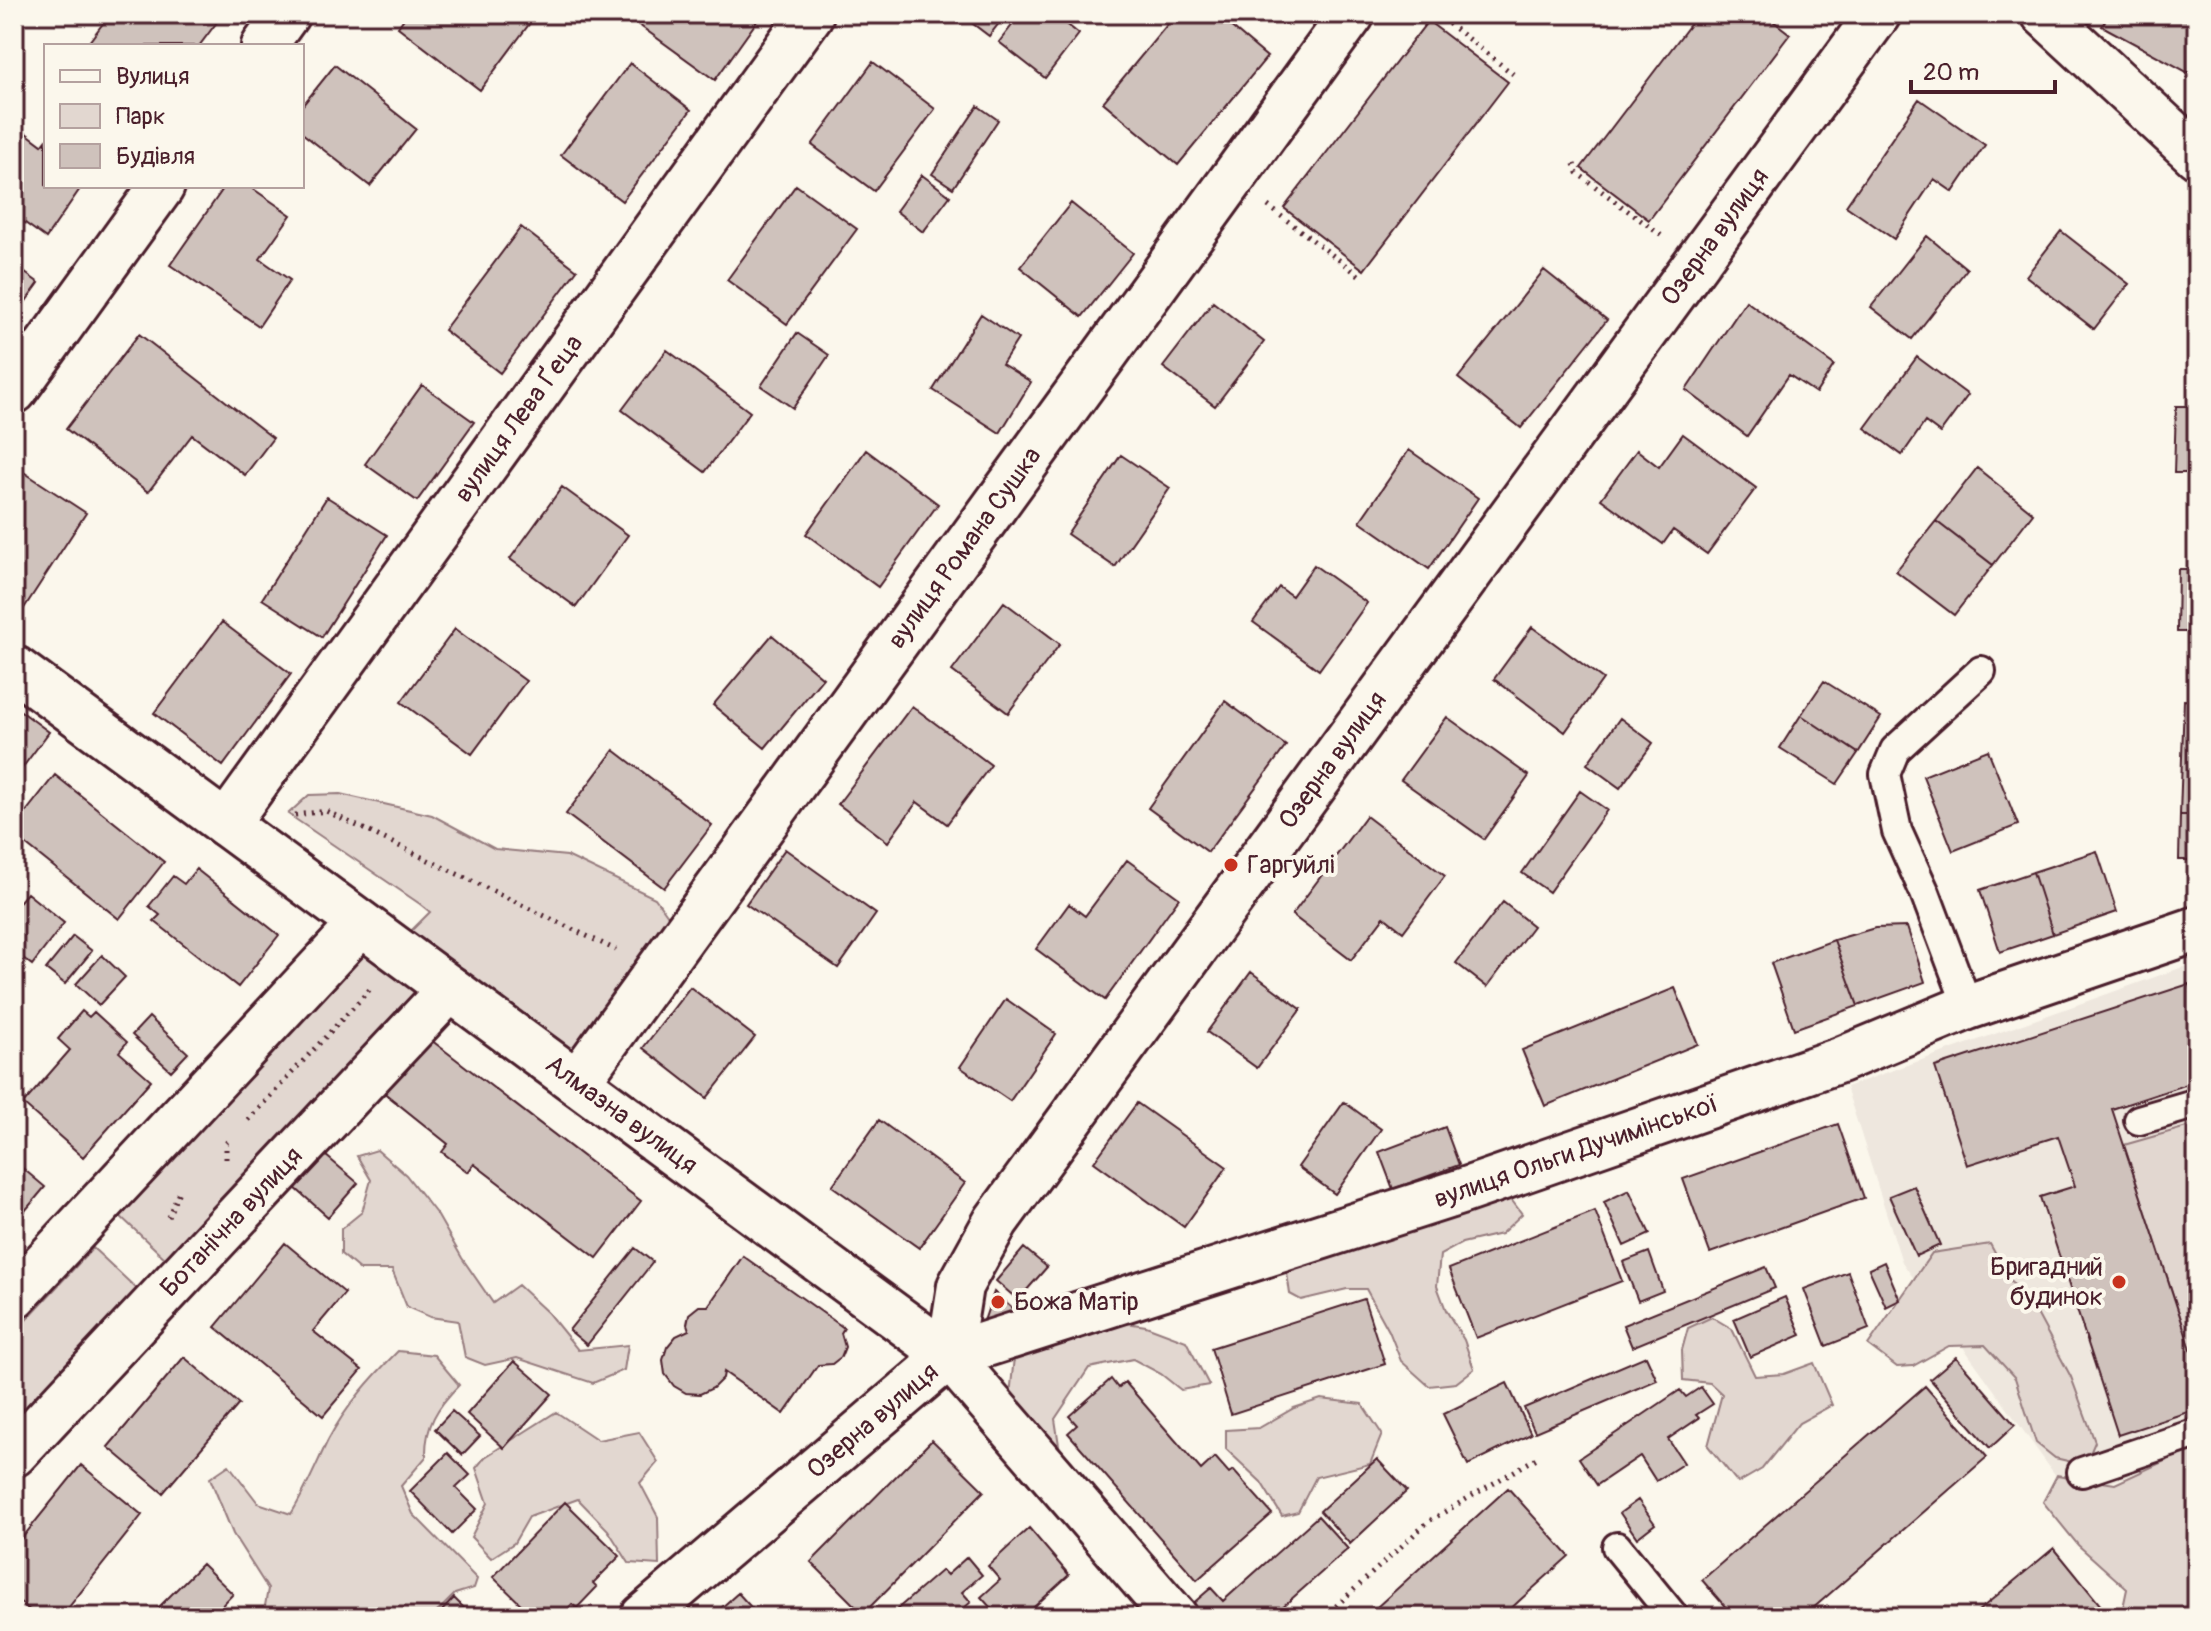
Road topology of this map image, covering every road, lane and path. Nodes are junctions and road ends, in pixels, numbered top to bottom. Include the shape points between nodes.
1 (287, 14) edge
2 (811, 14) edge
3 (1352, 14) edge
4 (1436, 14) edge
5 (1878, 14) edge
6 (2044, 14) edge
7 (265, 44) edge
8 (1513, 74) dead end
9 (2197, 156) edge
10 (1574, 164) dead end
11 (1231, 179) junction
12 (161, 188) edge
13 (1697, 262) junction
14 (1360, 276) dead end
15 (14, 391) edge
16 (14, 668) edge
17 (1981, 671) dead end
18 (226, 824) junction
19 (361, 924) junction
20 (2197, 929) edge
21 (403, 954) junction
22 (662, 966) junction
23 (450, 989) junction
24 (1968, 1007) junction
25 (577, 1082) junction
26 (2197, 1103) edge
27 (2139, 1120) dead end
28 (246, 1122) dead end
29 (236, 1132) dead end
30 (258, 1194) junction
31 (14, 1296) edge
32 (949, 1356) junction
33 (2197, 1433) edge
34 (14, 1454) edge
35 (1540, 1456) dead end
36 (2082, 1472) dead end
37 (1617, 1547) dead end
38 (643, 1617) edge
39 (1175, 1617) edge
40 (1324, 1617) edge
41 (1674, 1617) edge

1 - 7 street
2 - 18 street, вулиця Лева Ґеца
3 - 11 street, вулиця Романа Сушка
4 - 8 path
5 - 13 street, Озерна вулиця
6 - 9 street
10 - 13 path via 1577,173
11 - 14 path
11 - 22 street, вулиця Романа Сушка
12 - 15 street
13 - 32 street, Озерна вулиця via 996,1221 960,1286
16 - 18 street, Алмазна вулиця
17 - 24 lane via 1895,750 1885,774 1897,831
18 - 19 street, Алмазна вулиця
18 - 22 path via 326,811 601,945
19 - 21 street, Алмазна вулиця
19 - 31 street
20 - 24 street, вулиця Ольги Дучимінської
21 - 23 street, Алмазна вулиця
21 - 28 path
22 - 25 street, вулиця Романа Сушка
23 - 25 street, Алмазна вулиця
23 - 30 street, Ботанічна вулиця
24 - 32 street, вулиця Ольги Дучимінської via 1840,1060 1475,1187
25 - 32 street, Алмазна вулиця
26 - 27 lane
29 - 30 path via 226,1143 225,1168
30 - 34 street, Ботанічна вулиця
32 - 38 street, Озерна вулиця
32 - 39 street, Алмазна вулиця
33 - 36 lane
35 - 40 path via 1429,1521
37 - 41 lane

